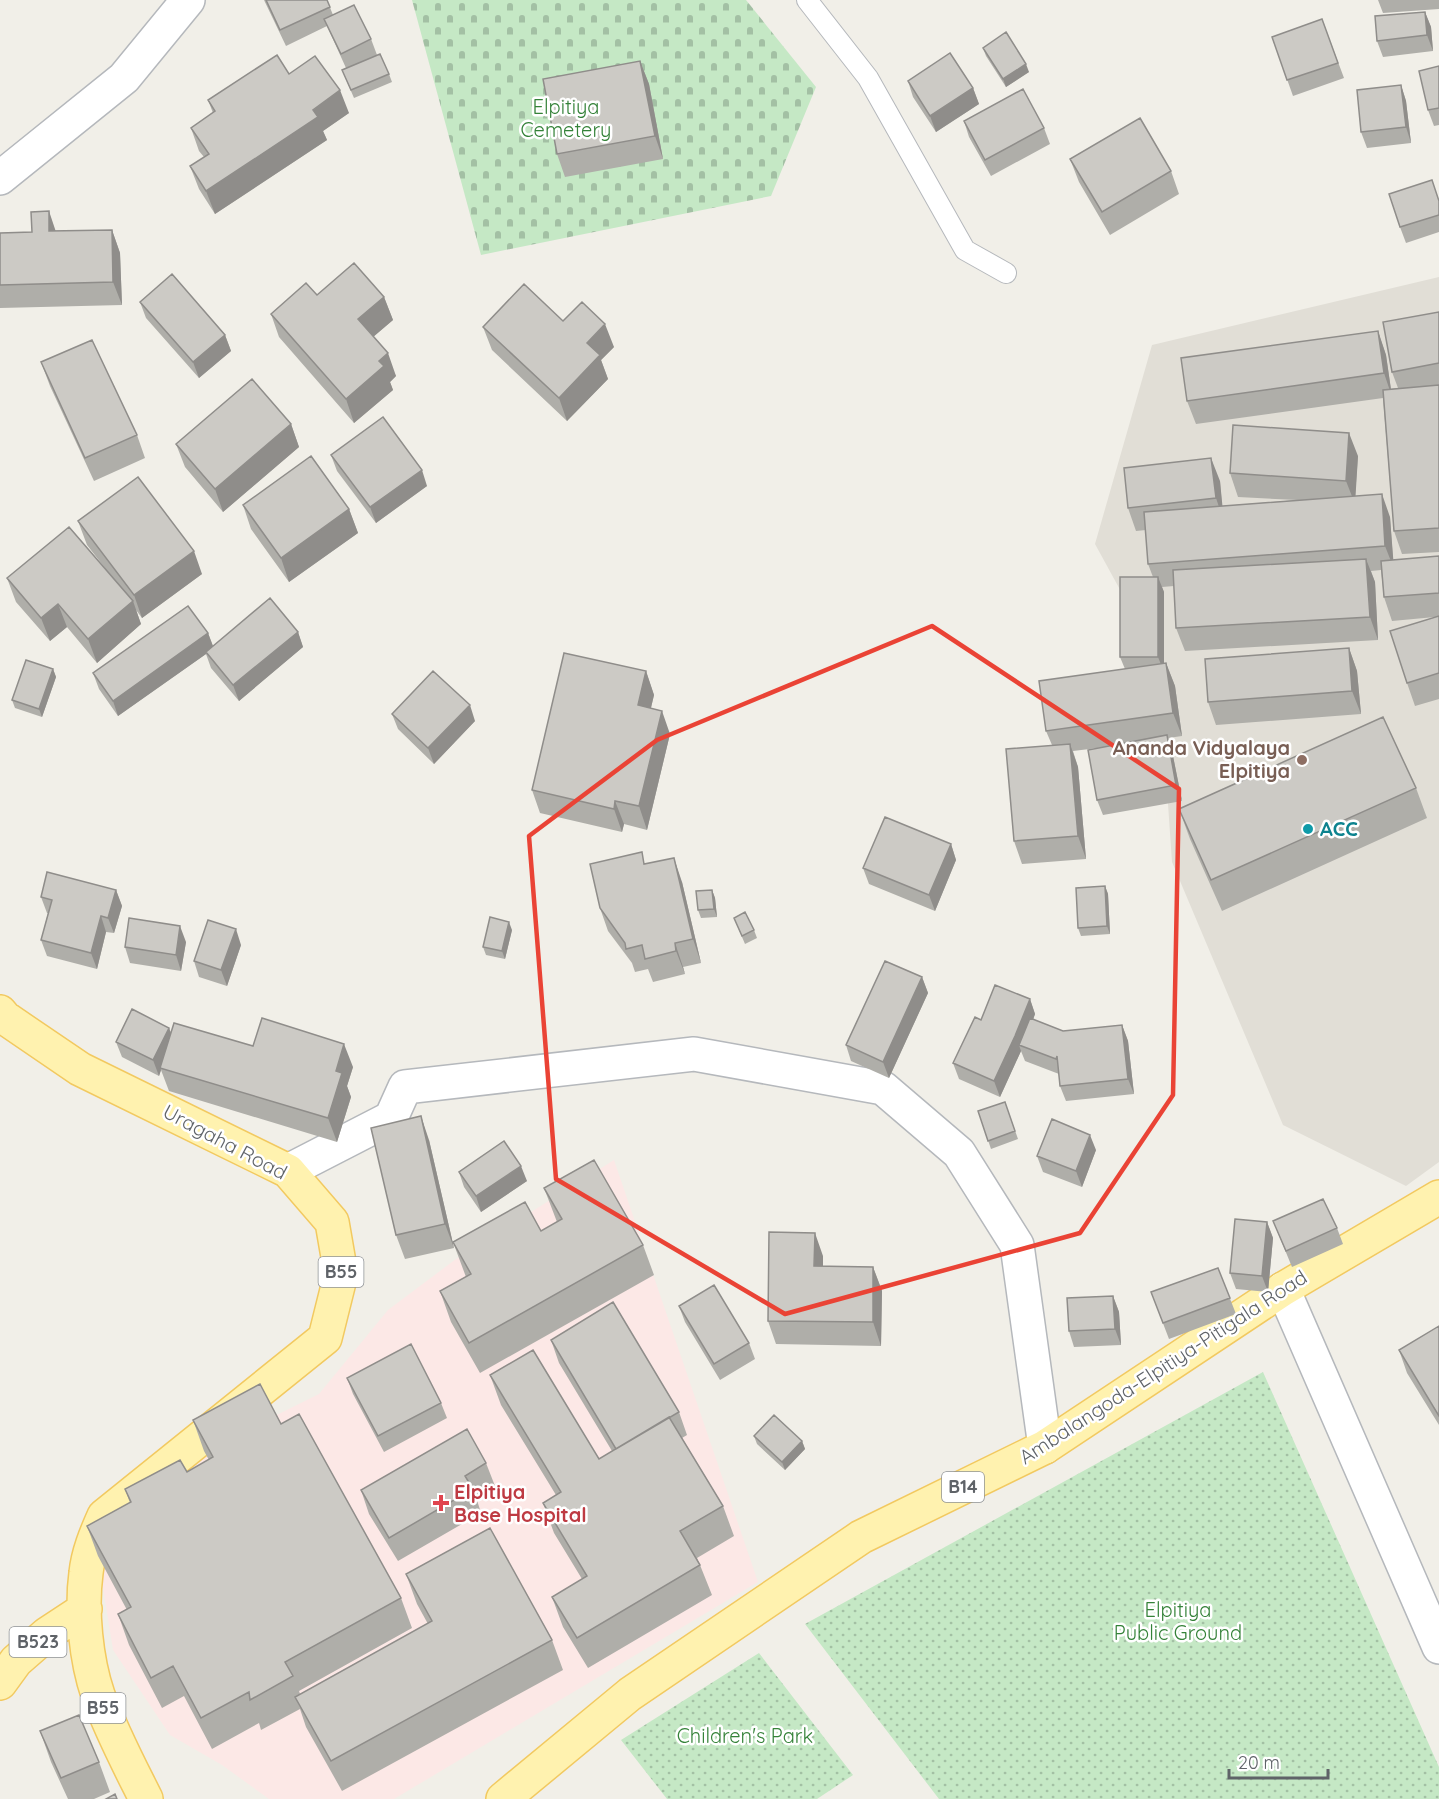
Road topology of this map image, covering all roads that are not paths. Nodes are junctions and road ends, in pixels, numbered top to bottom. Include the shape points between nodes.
1 (188, 0) edge
2 (807, 0) edge
3 (0, 178) edge
4 (1006, 273) dead end
5 (0, 1012) edge
6 (288, 1171) junction
7 (1439, 1197) edge
8 (1283, 1288) junction
9 (1045, 1447) junction
10 (85, 1609) junction
11 (1439, 1647) edge
12 (0, 1683) edge
13 (146, 1799) edge
14 (503, 1799) edge

1 - 3 street via 124,78
2 - 4 lane via 868,78 965,250
5 - 6 main road, Uragaha Road / B55 via 80,1069
6 - 9 street via 391,1118 405,1087 694,1054 883,1088 959,1153 1017,1245
6 - 10 main road, Uragaha Road / B55 via 332,1222 341,1274 325,1338 104,1516 86,1572
7 - 8 main road, Ambalangoda-Elpitiya-Pitigala Road / B14
8 - 9 main road, Ambalangoda-Elpitiya-Pitigala Road / B14
8 - 11 street
9 - 14 main road, Ambalangoda-Elpitiya-Pitigala Road / B14 via 861,1536 630,1694
10 - 12 main road, B523 via 46,1634 15,1661
10 - 13 main road, Uragaha Road / B55 via 88,1650 98,1694

